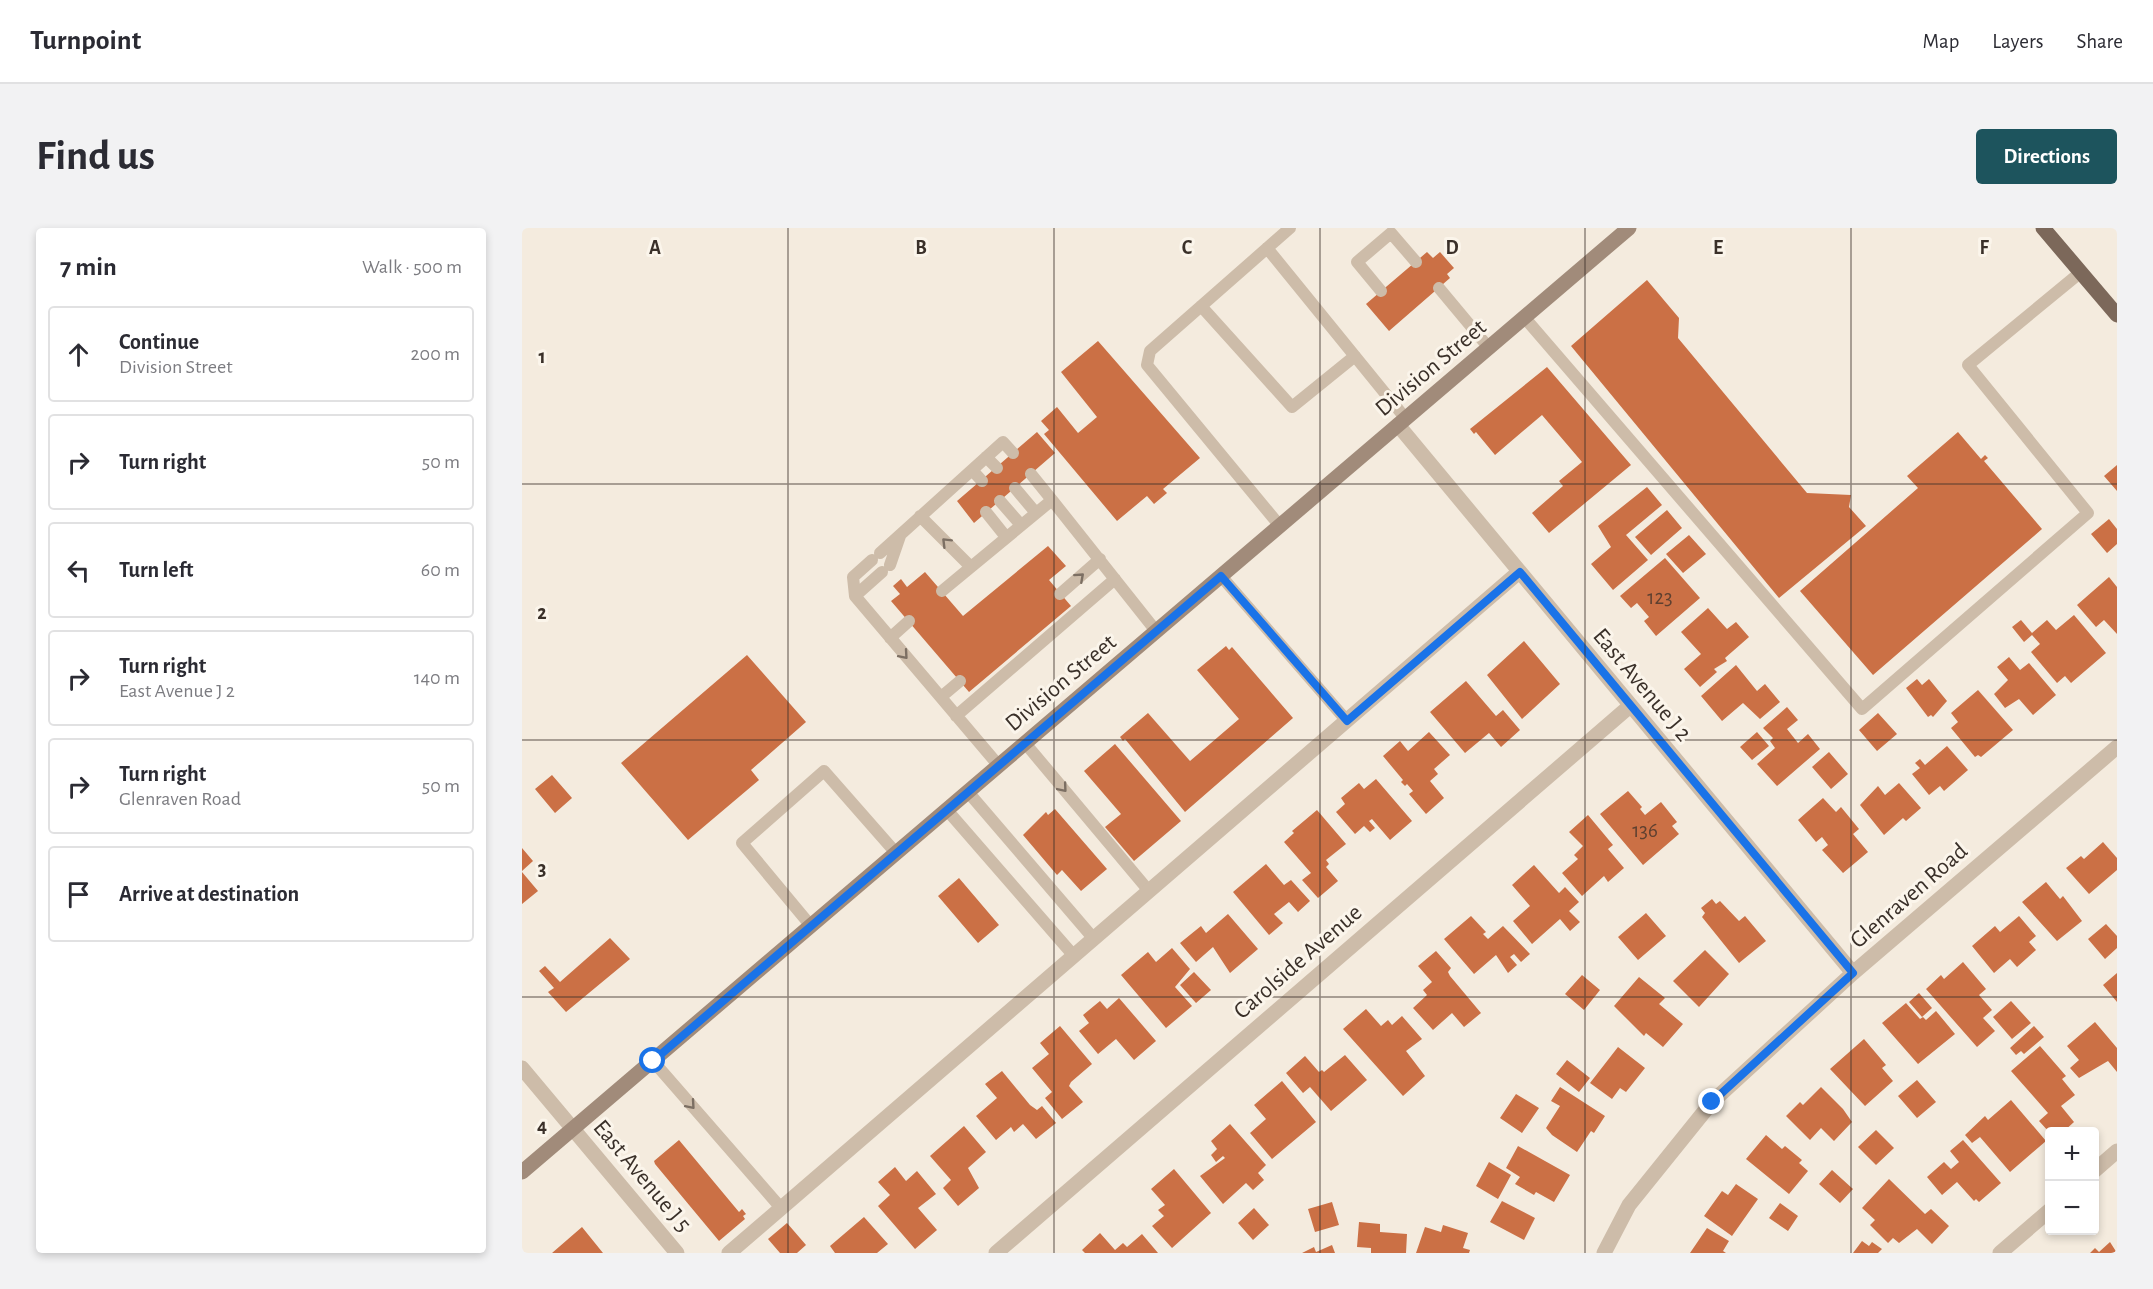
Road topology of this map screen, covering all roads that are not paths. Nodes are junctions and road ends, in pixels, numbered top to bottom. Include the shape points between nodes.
1 (1290, 228) edge
2 (1629, 228) edge
3 (2043, 228) edge
4 (1267, 248) junction
5 (1416, 262) dead end
6 (2081, 272) junction
7 (1438, 288) dead end
8 (1381, 291) dead end
9 (1201, 306) junction
10 (2117, 315) edge
11 (1524, 317) junction
12 (1489, 348) junction
13 (1355, 356) junction
14 (1402, 422) junction
15 (1013, 453) dead end
16 (986, 457) junction
17 (997, 468) dead end
18 (972, 470) junction
19 (1031, 474) dead end
20 (960, 481) junction
21 (981, 481) dead end
22 (1015, 488) dead end
23 (969, 491) dead end
24 (1052, 500) junction
25 (1000, 501) dead end
26 (986, 512) dead end
27 (1036, 513) junction
28 (920, 516) junction
29 (1021, 525) junction
30 (1280, 526) junction
31 (901, 535) junction
32 (1006, 537) junction
33 (1100, 559) junction
34 (971, 567) junction
35 (1520, 572) junction
36 (1221, 576) junction
37 (1115, 579) junction
38 (942, 591) dead end
39 (1060, 594) dead end
40 (855, 596) junction
41 (909, 621) dead end
42 (1156, 632) junction
43 (890, 638) junction
44 (960, 681) dead end
45 (941, 697) junction
46 (1630, 706) junction
47 (956, 716) junction
48 (1347, 721) junction
49 (1025, 743) junction
50 (2117, 747) edge
51 (999, 766) junction
52 (968, 792) junction
53 (947, 810) junction
54 (896, 853) junction
55 (1149, 891) junction
56 (811, 926) junction
57 (1094, 939) junction
58 (1074, 956) junction
59 (1853, 973) junction
60 (653, 1061) junction
61 (522, 1068) edge
62 (573, 1128) junction
63 (2117, 1151) edge
64 (2099, 1167) edge
65 (522, 1172) edge
66 (780, 1208) junction
67 (2045, 1214) edge
68 (677, 1253) edge
69 (729, 1253) edge
70 (996, 1253) edge
71 (1604, 1253) edge
72 (2000, 1253) edge

1 - 4 lane
2 - 11 main road, Division Street
3 - 6 main road
4 - 9 lane
4 - 13 lane
5 - 8 lane via 1391,234 1358,262
6 - 10 main road
6 - 11 lane via 1968,366 2088,513 1862,709
7 - 12 lane
9 - 13 lane via 1292,407
9 - 30 lane via 1150,351 1147,365
11 - 12 main road, Division Street
12 - 14 main road, Division Street
13 - 14 lane
14 - 30 main road, Division Street
14 - 35 street, East Avenue J 2
15 - 16 lane via 1002,442
16 - 17 lane
16 - 18 lane
18 - 20 lane
18 - 21 lane
19 - 24 lane
20 - 23 lane
20 - 28 lane
22 - 27 lane
24 - 27 lane
24 - 33 lane
25 - 29 lane
26 - 32 lane
27 - 29 lane
28 - 31 lane
34 -> 28 lane
29 - 32 lane
30 - 36 main road, Division Street
31 - 40 lane via 886,568
31 - 40 lane via 853,577
32 - 34 lane
33 - 37 lane
39 -> 33 lane
34 - 38 lane
35 - 46 street, East Avenue J 2
35 - 48 street
36 - 42 main road, Division Street
36 - 48 lane
37 - 42 lane
37 - 47 lane
40 - 43 lane
41 - 43 lane
42 - 49 main road, Division Street
43 -> 45 lane
44 - 45 lane
45 - 47 lane
46 - 59 street, East Avenue J 2
46 - 70 street, Carolside Avenue
47 - 51 lane
48 - 55 street
49 - 51 main road, Division Street
49 -> 55 lane
50 - 59 street, Glenraven Road
51 - 52 main road, Division Street
52 - 53 main road, Division Street
52 - 57 lane
53 - 54 main road, Division Street
53 - 58 lane
54 - 56 main road, Division Street
54 - 56 lane via 824,771 742,843
55 - 57 street
56 - 60 main road, Division Street
57 - 58 street
58 - 66 street
59 - 71 street, Glenraven Road via 1712,1102 1629,1205
60 - 62 main road, Division Street
60 -> 66 lane
61 - 62 street, East Avenue J 5
62 - 65 main road, Division Street
62 - 68 street, East Avenue J 5
63 - 64 street
66 - 69 street
67 - 72 street

